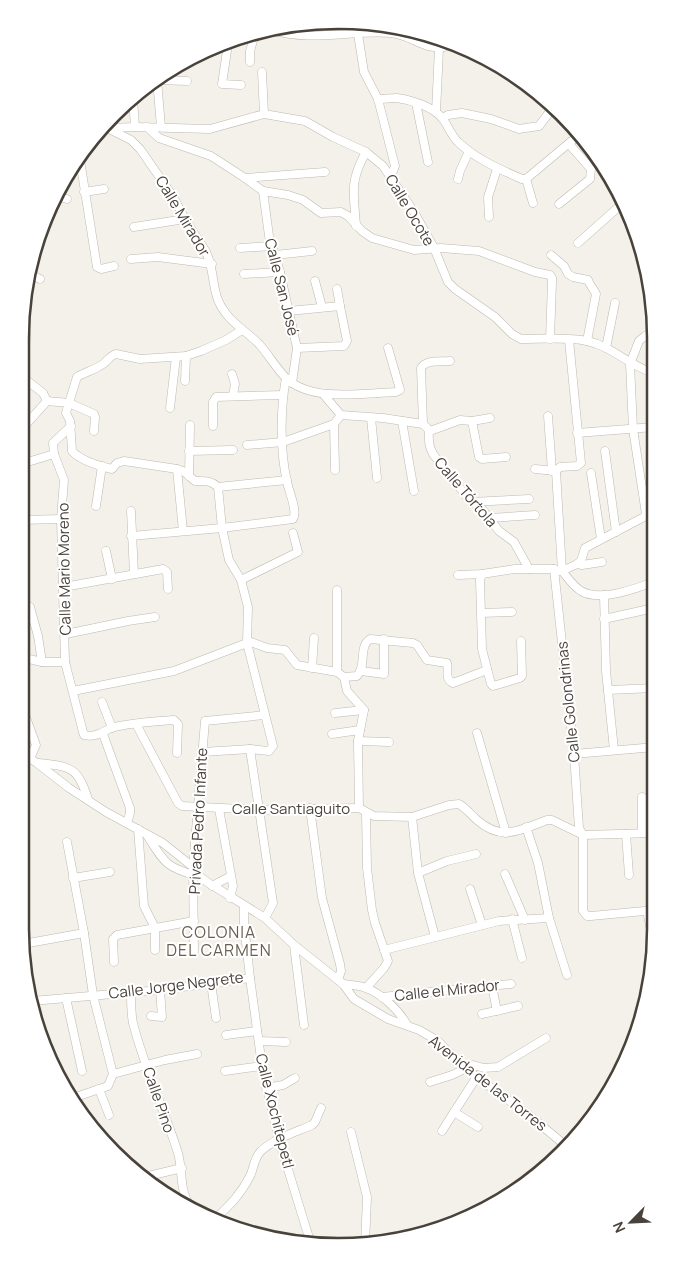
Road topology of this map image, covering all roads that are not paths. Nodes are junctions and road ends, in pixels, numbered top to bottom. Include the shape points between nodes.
1 (359, 29) edge
2 (319, 31) edge
3 (288, 33) edge
4 (388, 33) edge
5 (358, 34) junction
6 (415, 38) edge
7 (253, 41) edge
8 (443, 47) edge
9 (439, 48) junction
10 (227, 49) edge
11 (250, 62) dead end
12 (262, 72) dead end
13 (167, 80) edge
14 (187, 81) dead end
15 (241, 86) dead end
16 (158, 87) edge
17 (378, 99) junction
18 (416, 103) junction
19 (133, 106) edge
20 (550, 112) edge
21 (264, 114) junction
22 (439, 115) junction
23 (135, 127) junction
24 (147, 127) junction
25 (161, 127) junction
26 (111, 128) edge
27 (109, 129) edge
28 (575, 139) edge
29 (569, 144) junction
30 (469, 150) junction
31 (366, 152) junction
32 (428, 162) dead end
33 (81, 167) edge
34 (497, 168) junction
35 (78, 171) edge
36 (81, 172) junction
37 (325, 172) dead end
38 (391, 176) junction
39 (245, 178) junction
40 (458, 179) dead end
41 (526, 179) junction
42 (104, 189) dead end
43 (263, 191) junction
44 (84, 192) junction
45 (63, 198) edge
46 (67, 199) dead end
47 (533, 202) dead end
48 (559, 204) dead end
49 (618, 207) edge
50 (489, 217) dead end
51 (185, 220) junction
52 (356, 226) junction
53 (134, 227) dead end
54 (578, 242) dead end
55 (272, 246) junction
56 (240, 248) dead end
57 (434, 248) junction
58 (312, 251) dead end
59 (275, 254) junction
60 (551, 255) dead end
61 (131, 259) dead end
62 (212, 264) junction
63 (114, 266) dead end
64 (280, 272) junction
65 (244, 274) dead end
66 (35, 277) edge
67 (40, 279) dead end
68 (316, 281) dead end
69 (337, 289) dead end
70 (615, 303) dead end
71 (340, 306) junction
72 (322, 307) junction
73 (289, 311) junction
74 (242, 330) junction
75 (647, 336) edge
76 (550, 339) junction
77 (569, 340) junction
78 (587, 341) junction
79 (297, 348) junction
80 (388, 348) dead end
81 (606, 348) junction
82 (186, 356) junction
83 (176, 357) junction
84 (450, 361) dead end
85 (630, 364) junction
86 (647, 371) edge
87 (232, 374) dead end
88 (289, 380) junction
89 (185, 381) dead end
90 (29, 382) edge
91 (323, 394) junction
92 (233, 395) junction
93 (283, 395) junction
94 (46, 401) junction
95 (69, 403) junction
96 (170, 408) dead end
97 (341, 415) junction
98 (548, 416) dead end
99 (372, 418) junction
100 (490, 418) dead end
101 (29, 420) edge
102 (402, 421) junction
103 (472, 421) junction
104 (334, 424) junction
105 (423, 424) junction
106 (190, 425) dead end
107 (71, 426) junction
108 (212, 426) dead end
109 (647, 428) edge
110 (633, 429) junction
111 (94, 431) dead end
112 (430, 431) junction
113 (577, 433) junction
114 (283, 442) junction
115 (248, 445) dead end
116 (233, 450) dead end
117 (189, 451) junction
118 (605, 451) dead end
119 (54, 454) junction
120 (506, 456) dead end
121 (29, 461) edge
122 (102, 466) junction
123 (177, 469) junction
124 (535, 469) dead end
125 (335, 470) dead end
126 (554, 471) junction
127 (591, 473) dead end
128 (189, 476) junction
129 (377, 478) dead end
130 (286, 480) junction
131 (218, 486) junction
132 (414, 491) dead end
133 (529, 499) dead end
134 (472, 502) junction
135 (96, 506) dead end
136 (130, 511) dead end
137 (535, 515) dead end
138 (490, 518) junction
139 (29, 520) edge
140 (61, 520) junction
141 (222, 528) junction
142 (183, 531) junction
143 (616, 532) junction
144 (293, 533) dead end
145 (131, 536) junction
146 (601, 540) junction
147 (106, 551) dead end
148 (602, 562) dead end
149 (577, 564) junction
150 (529, 569) junction
151 (558, 570) junction
152 (134, 574) junction
153 (482, 574) junction
154 (458, 575) dead end
155 (112, 579) junction
156 (241, 580) junction
157 (647, 584) edge
158 (64, 587) junction
159 (168, 589) dead end
160 (337, 590) dead end
161 (604, 595) junction
162 (30, 606) dead end
163 (647, 610) edge
164 (512, 612) dead end
165 (482, 613) junction
166 (155, 617) dead end
167 (604, 619) junction
168 (66, 634) junction
169 (314, 638) dead end
170 (384, 639) junction
171 (521, 640) dead end
172 (247, 643) junction
173 (29, 659) edge
174 (42, 662) junction
175 (65, 662) junction
176 (312, 668) junction
177 (487, 670) junction
178 (362, 671) junction
179 (337, 672) junction
180 (344, 677) junction
181 (647, 688) edge
182 (608, 690) junction
183 (73, 691) junction
184 (102, 702) dead end
185 (364, 710) junction
186 (335, 713) dead end
187 (265, 715) junction
188 (136, 724) junction
189 (29, 726) edge
190 (112, 728) junction
191 (360, 730) junction
192 (103, 734) junction
193 (332, 734) dead end
194 (477, 734) dead end
195 (358, 742) junction
196 (389, 742) dead end
197 (647, 748) edge
198 (250, 749) junction
199 (614, 750) junction
200 (203, 752) junction
201 (178, 753) dead end
202 (574, 754) junction
203 (29, 758) edge
204 (34, 761) junction
205 (642, 797) dead end
206 (88, 799) junction
207 (198, 808) junction
208 (310, 808) junction
209 (220, 809) junction
210 (259, 810) junction
211 (362, 810) junction
212 (412, 817) junction
213 (127, 823) junction
214 (526, 827) junction
215 (138, 829) junction
216 (506, 832) junction
217 (642, 833) junction
218 (647, 833) edge
219 (626, 834) junction
220 (147, 835) junction
221 (583, 835) junction
222 (67, 842) dead end
223 (476, 854) dead end
224 (110, 872) dead end
225 (195, 873) junction
226 (418, 873) junction
227 (505, 874) dead end
228 (629, 874) dead end
229 (231, 876) junction
230 (73, 878) junction
231 (212, 886) junction
232 (470, 889) dead end
233 (230, 898) junction
234 (244, 906) junction
235 (646, 911) edge
236 (265, 918) junction
237 (549, 918) junction
238 (512, 919) junction
239 (524, 920) junction
240 (194, 921) junction
241 (482, 925) junction
242 (155, 928) junction
243 (84, 933) junction
244 (434, 937) junction
245 (29, 943) edge
246 (294, 945) junction
247 (155, 950) dead end
248 (384, 950) junction
249 (194, 951) dead end
250 (522, 958) dead end
251 (114, 962) dead end
252 (567, 975) dead end
253 (250, 978) junction
254 (341, 982) junction
255 (211, 983) junction
256 (512, 984) dead end
257 (492, 986) junction
258 (160, 990) junction
259 (369, 990) junction
260 (130, 992) junction
261 (93, 996) junction
262 (382, 997) junction
263 (66, 998) junction
264 (37, 1001) edge
265 (362, 1004) junction
266 (518, 1006) dead end
267 (497, 1012) junction
268 (482, 1014) dead end
269 (151, 1016) dead end
270 (216, 1018) dead end
271 (304, 1025) dead end
272 (408, 1025) junction
273 (257, 1030) junction
274 (226, 1035) dead end
275 (546, 1038) dead end
276 (259, 1040) junction
277 (286, 1042) dead end
278 (197, 1054) dead end
279 (147, 1065) junction
280 (262, 1066) junction
281 (464, 1068) junction
282 (82, 1071) dead end
283 (225, 1071) dead end
284 (113, 1074) junction
285 (295, 1078) dead end
286 (476, 1078) junction
287 (430, 1082) dead end
288 (266, 1088) junction
289 (99, 1089) junction
290 (78, 1096) edge
291 (320, 1108) dead end
292 (454, 1112) junction
293 (109, 1115) dead end
294 (478, 1127) dead end
295 (442, 1131) dead end
296 (351, 1132) dead end
297 (279, 1140) junction
298 (562, 1143) edge
299 (182, 1168) junction
300 (152, 1175) edge
301 (185, 1198) edge
302 (219, 1215) edge
303 (308, 1237) edge
304 (365, 1237) edge

1 - 5 street
2 - 3 street
2 - 5 street
4 - 5 street
5 - 17 street via 364,72
6 - 9 street via 424,46
7 - 11 street
8 - 9 street
9 - 22 street
10 - 15 street via 222,84
12 - 21 street
13 - 14 street
16 - 25 street
17 - 18 street via 396,98
17 - 38 street via 395,166
18 - 22 street
18 - 32 street
19 - 23 street
20 - 22 street via 539,126 519,129 462,113
21 - 25 street, Calle Ocote via 210,129
21 - 31 street, Calle Ocote via 305,120
22 - 30 street via 456,140
23 - 24 street, Calle Ocote
23 - 26 street, Calle Ocote
24 - 25 street, Calle Ocote
24 - 39 street via 159,138 211,156
27 - 51 street, Calle Mirador via 131,140 140,149
28 - 29 street
29 - 41 street
29 - 48 street via 591,173 590,179
30 - 34 street
30 - 40 street
31 - 38 street, Calle Ocote
31 - 52 street via 353,183
33 - 36 street
34 - 41 street
34 - 50 street via 488,197
35 - 36 street
36 - 44 street
37 - 39 street
38 - 57 street, Calle Ocote
39 - 43 street
41 - 47 street
42 - 44 street
43 - 52 street via 288,194 321,213 341,212
43 - 55 street, Calle San José
44 - 63 street via 97,267
45 - 46 street
49 - 54 street
51 - 53 street
51 - 62 street, Calle Mirador
52 - 57 street via 372,238 392,244 421,251
55 - 56 street
55 - 59 street, Calle San José
57 - 76 street, Calle Ocote via 448,282 512,334 521,339
57 - 76 street via 479,251 550,275
58 - 59 street
59 - 64 street, Calle San José
60 - 78 street via 573,278 588,280 596,294
61 - 62 street via 158,257
62 - 74 street, Calle Mirador via 217,298
64 - 65 street
64 - 73 street, Calle San José
66 - 67 street
68 - 72 street
69 - 71 street
70 - 81 street
71 - 72 street
71 - 79 street via 348,342 344,346
72 - 73 street
73 - 79 street, Calle San José
74 - 82 street
74 - 88 street, Calle Mirador via 259,344
75 - 85 street via 639,341
76 - 77 street, Calle Ocote
77 - 78 street, Calle Ocote
77 - 113 street
78 - 81 street, Calle Ocote
79 - 88 street, Calle San José
80 - 91 street via 400,390
81 - 85 street, Calle Ocote
82 - 83 street
82 - 89 street
83 - 95 street via 140,360 112,355 101,366 77,377
83 - 96 street
84 - 105 street via 428,362 421,368
85 - 86 street, Calle Ocote
85 - 110 street
87 - 92 street via 235,384
88 - 91 street
88 - 93 street
90 - 94 street via 43,393
91 - 97 street
92 - 93 street
92 - 108 street via 214,398
93 - 114 street
94 - 95 street
94 - 101 street
95 - 107 street via 66,413
95 - 111 street via 94,414
97 - 99 street
97 - 104 street
98 - 126 street, Calle Golondrinas
99 - 102 street
99 - 129 street
100 - 103 street
102 - 105 street
102 - 132 street
103 - 112 street via 460,420
103 - 120 street via 479,457
104 - 114 street
104 - 125 street
105 - 112 street
106 - 117 street
107 - 119 street via 53,443
107 - 122 street via 72,451
109 - 110 street
110 - 113 street
110 - 143 street via 646,514
112 - 134 street, Calle Tórtola via 428,440 433,454
113 - 126 street via 581,463 560,466
114 - 115 street
114 - 130 street
116 - 117 street
117 - 128 street
118 - 143 street
119 - 121 street
119 - 140 street, Calle Mario Moreno via 64,480
122 - 123 street via 112,469 124,461
122 - 135 street
123 - 128 street
123 - 142 street
124 - 126 street
126 - 151 street, Calle Golondrinas
127 - 146 street
128 - 131 street via 195,482 208,480
130 - 131 street
130 - 141 street via 295,510 293,519
131 - 141 street
133 - 134 street
134 - 138 street, Calle Tórtola
136 - 145 street
137 - 138 street
138 - 150 street, Calle Tórtola via 498,531 517,546
139 - 140 street
140 - 158 street, Calle Mario Moreno
141 - 142 street
141 - 156 street via 229,560
142 - 145 street
143 - 146 street
144 - 156 street via 298,552
145 - 152 street
146 - 149 street via 585,548
147 - 155 street
148 - 149 street
149 - 151 street
150 - 151 street
150 - 153 street
151 - 161 street via 582,591
151 - 202 street, Calle Golondrinas
152 - 155 street
152 - 159 street via 166,570
153 - 154 street
153 - 165 street
155 - 158 street
156 - 172 street via 248,607
157 - 161 street
158 - 168 street, Calle Mario Moreno
160 - 179 street
161 - 167 street
162 - 174 street
163 - 167 street
164 - 165 street
165 - 177 street via 482,649
166 - 168 street
167 - 182 street
168 - 175 street, Calle Mario Moreno
169 - 176 street
170 - 177 street via 413,643 427,660 447,663 446,676 453,683
170 - 178 street via 366,642
170 - 178 street via 384,674
171 - 177 street via 520,678 493,686
172 - 176 street via 285,650 297,665
172 - 183 street via 174,671
172 - 187 street
173 - 174 street
174 - 175 street
175 - 183 street, Calle Mario Moreno
176 - 179 street
178 - 180 street via 357,676
179 - 180 street
180 - 185 street via 347,691
181 - 182 street
182 - 199 street
183 - 192 street, Calle Mario Moreno via 84,735
184 - 190 street
185 - 186 street
185 - 191 street
187 - 198 street via 273,741 272,749
187 - 200 street, Privada Pedro Infante via 205,721
188 - 190 street
188 - 201 street via 177,721
188 - 207 street, Calle Santiaguito via 178,803
189 - 204 street via 36,745
190 - 192 street
191 - 193 street
191 - 195 street
192 - 213 street via 130,808
194 - 216 street
195 - 196 street
195 - 211 street
197 - 199 street
198 - 200 street
198 - 210 street
199 - 202 street
200 - 207 street, Privada Pedro Infante
202 - 221 street, Calle Golondrinas via 579,828
203 - 204 street, Avenida de las Torres
204 - 206 street, Avenida de las Torres
204 - 206 street, Avenida de las Torres via 74,770
205 - 217 street
206 - 213 street, Avenida de las Torres
207 - 209 street, Calle Santiaguito
207 - 225 street, Privada Pedro Infante
208 - 210 street, Calle Santiaguito
208 - 211 street, Calle Santiaguito
208 - 254 street via 322,898 340,964
209 - 210 street, Calle Santiaguito
209 - 229 street
210 - 236 street via 273,903
211 - 212 street, Calle Santiaguito via 374,816
211 - 248 street via 372,910
212 - 216 street, Calle Santiaguito via 449,804 459,804 490,830
212 - 226 street
213 - 215 street, Avenida de las Torres
214 - 216 street
214 - 221 street via 552,820
214 - 237 street via 538,863
215 - 220 street, Avenida de las Torres
215 - 242 street via 144,906
217 - 218 street
217 - 219 street
219 - 221 street
219 - 228 street
220 - 225 street, Avenida de las Torres via 163,843
220 - 225 street, Avenida de las Torres via 167,864 176,870
221 - 235 street, Calle Golondrinas via 583,911 587,916
222 - 230 street
223 - 226 street
224 - 230 street
225 - 231 street, Avenida de las Torres
225 - 240 street, Privada Pedro Infante
226 - 244 street
227 - 239 street
229 - 231 street
229 - 233 street
230 - 243 street
231 - 233 street, Avenida de las Torres
232 - 241 street
233 - 234 street, Avenida de las Torres
234 - 236 street, Avenida de las Torres
234 - 253 street, Calle Jorge Negrete
236 - 246 street, Avenida de las Torres
237 - 239 street
237 - 252 street
238 - 239 street
238 - 241 street
238 - 250 street
240 - 242 street
240 - 249 street, Privada Pedro Infante
241 - 244 street
242 - 247 street
242 - 251 street via 114,937
243 - 245 street
243 - 261 street
244 - 248 street
246 - 254 street, Avenida de las Torres
246 - 271 street
248 - 259 street via 388,964
253 - 255 street, Calle Jorge Negrete
253 - 273 street, Calle Xochitepetl
254 - 259 street, Avenida de las Torres
254 - 265 street, Avenida de las Torres
255 - 258 street, Calle Jorge Negrete
255 - 270 street
256 - 257 street, Calle el Mirador
257 - 262 street, Calle el Mirador
257 - 267 street
258 - 260 street, Calle Jorge Negrete
258 - 269 street via 162,1017
259 - 262 street, Avenida de las Torres
259 - 265 street
260 - 261 street, Calle Jorge Negrete
260 - 279 street, Calle Pino via 133,1021
261 - 263 street, Calle Jorge Negrete
261 - 284 street
262 - 272 street, Avenida de las Torres
263 - 264 street, Calle Jorge Negrete
263 - 282 street
265 - 272 street, Avenida de las Torres via 388,1019
266 - 267 street
267 - 268 street
272 - 281 street, Avenida de las Torres via 438,1041
273 - 274 street
273 - 276 street, Calle Xochitepetl
275 - 281 street via 498,1067 490,1069 473,1065
276 - 277 street
276 - 280 street, Calle Xochitepetl
278 - 279 street
279 - 284 street
279 - 299 street, Calle Pino
280 - 283 street
280 - 288 street, Calle Xochitepetl
281 - 286 street, Avenida de las Torres
281 - 287 street
284 - 289 street via 108,1086
285 - 288 street via 283,1085
286 - 292 street
286 - 298 street, Avenida de las Torres
288 - 297 street, Calle Xochitepetl
289 - 290 street
289 - 293 street
291 - 297 street via 312,1125
292 - 294 street
292 - 295 street
296 - 304 street via 367,1197
297 - 302 street via 262,1150 242,1191
297 - 303 street, Calle Xochitepetl
299 - 300 street
299 - 301 street, Calle Pino

